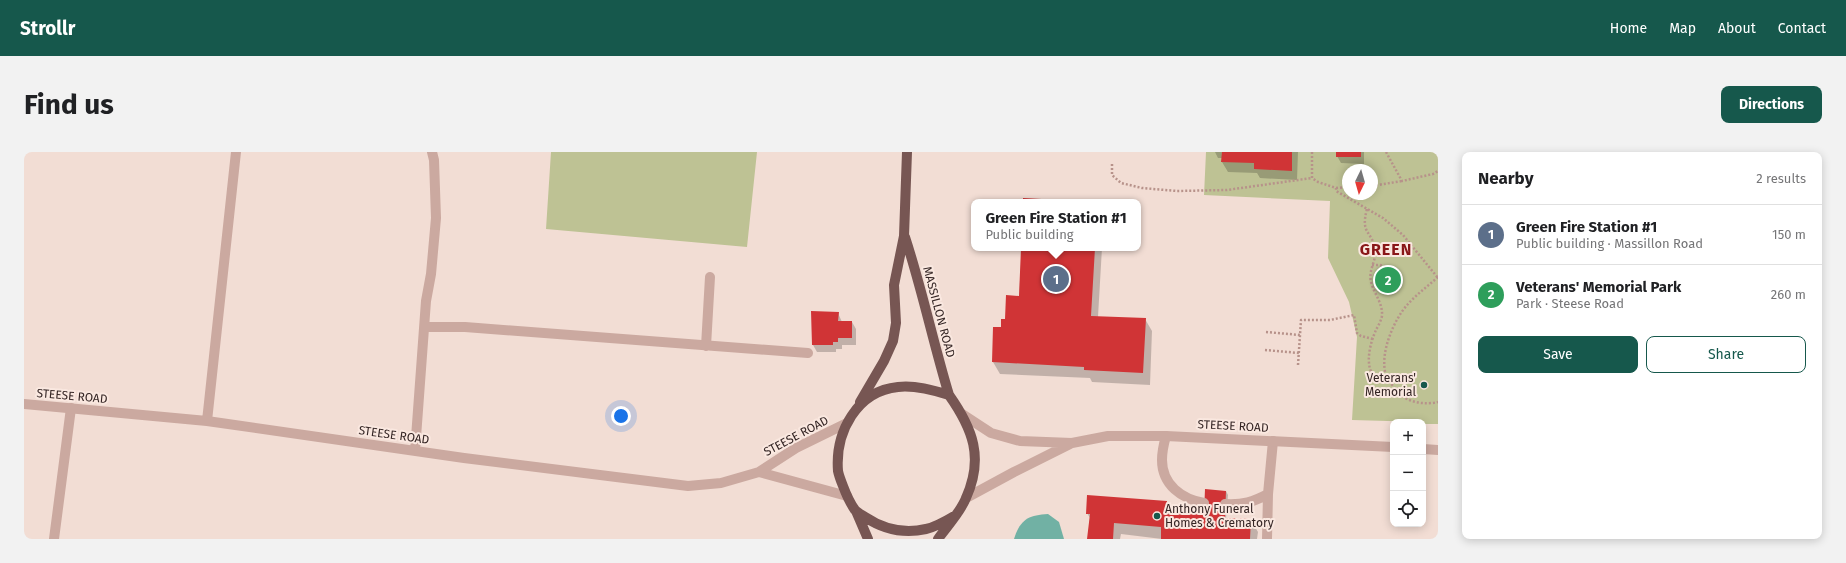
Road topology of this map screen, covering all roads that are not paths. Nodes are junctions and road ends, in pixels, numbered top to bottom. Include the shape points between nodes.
1 (236, 152) edge
2 (432, 152) edge
3 (906, 152) edge
4 (904, 236) junction
5 (710, 277) dead end
6 (425, 327) junction
7 (706, 346) junction
8 (808, 353) dead end
9 (949, 395) junction
10 (24, 404) edge
11 (858, 406) junction
12 (71, 408) junction
13 (962, 414) junction
14 (207, 421) junction
15 (845, 424) junction
16 (1166, 436) junction
17 (1273, 441) junction
18 (1072, 443) junction
19 (1390, 448) edge
20 (1426, 449) edge
21 (415, 450) junction
22 (1438, 450) edge
23 (759, 472) junction
24 (1268, 494) junction
25 (847, 496) junction
26 (966, 498) junction
27 (1204, 503) dead end
28 (1225, 504) dead end
29 (856, 511) junction
30 (956, 515) junction
31 (54, 539) edge
32 (868, 539) edge
33 (938, 539) edge
34 (1267, 539) edge

1 - 14 street
2 - 6 street via 436,218
3 - 4 main road, MASSILLON ROAD
4 - 9 main road, MASSILLON ROAD
4 - 11 main road, MASSILLON ROAD via 894,285 896,324 893,341 884,362
5 - 7 street
6 - 7 street via 465,327
6 - 21 street
7 - 8 street
9 - 11 main road via 899,386 880,391
9 - 13 main road, MASSILLON ROAD
10 - 12 street, STEESE ROAD
11 - 15 main road
12 - 14 street, STEESE ROAD
12 - 31 street
13 - 18 street, STEESE ROAD via 991,433 1008,439
13 - 26 main road, MASSILLON ROAD via 974,444 976,458
14 - 21 street, STEESE ROAD
15 - 23 street, STEESE ROAD via 790,451
15 - 25 main road via 838,457 838,473
16 - 17 street, STEESE ROAD
16 - 18 street, STEESE ROAD via 1108,436
16 - 27 street via 1162,461 1166,479 1180,495
17 - 19 street, STEESE ROAD
17 - 24 street
18 - 26 street, STEESE ROAD
20 - 22 street
21 - 23 street, STEESE ROAD via 688,486 721,483
23 - 25 street, STEESE ROAD
24 - 28 street via 1255,501
24 - 34 street
25 - 29 main road
26 - 30 main road, MASSILLON ROAD
29 - 30 main road via 884,528 902,531 926,529
29 - 32 main road
30 - 33 main road

